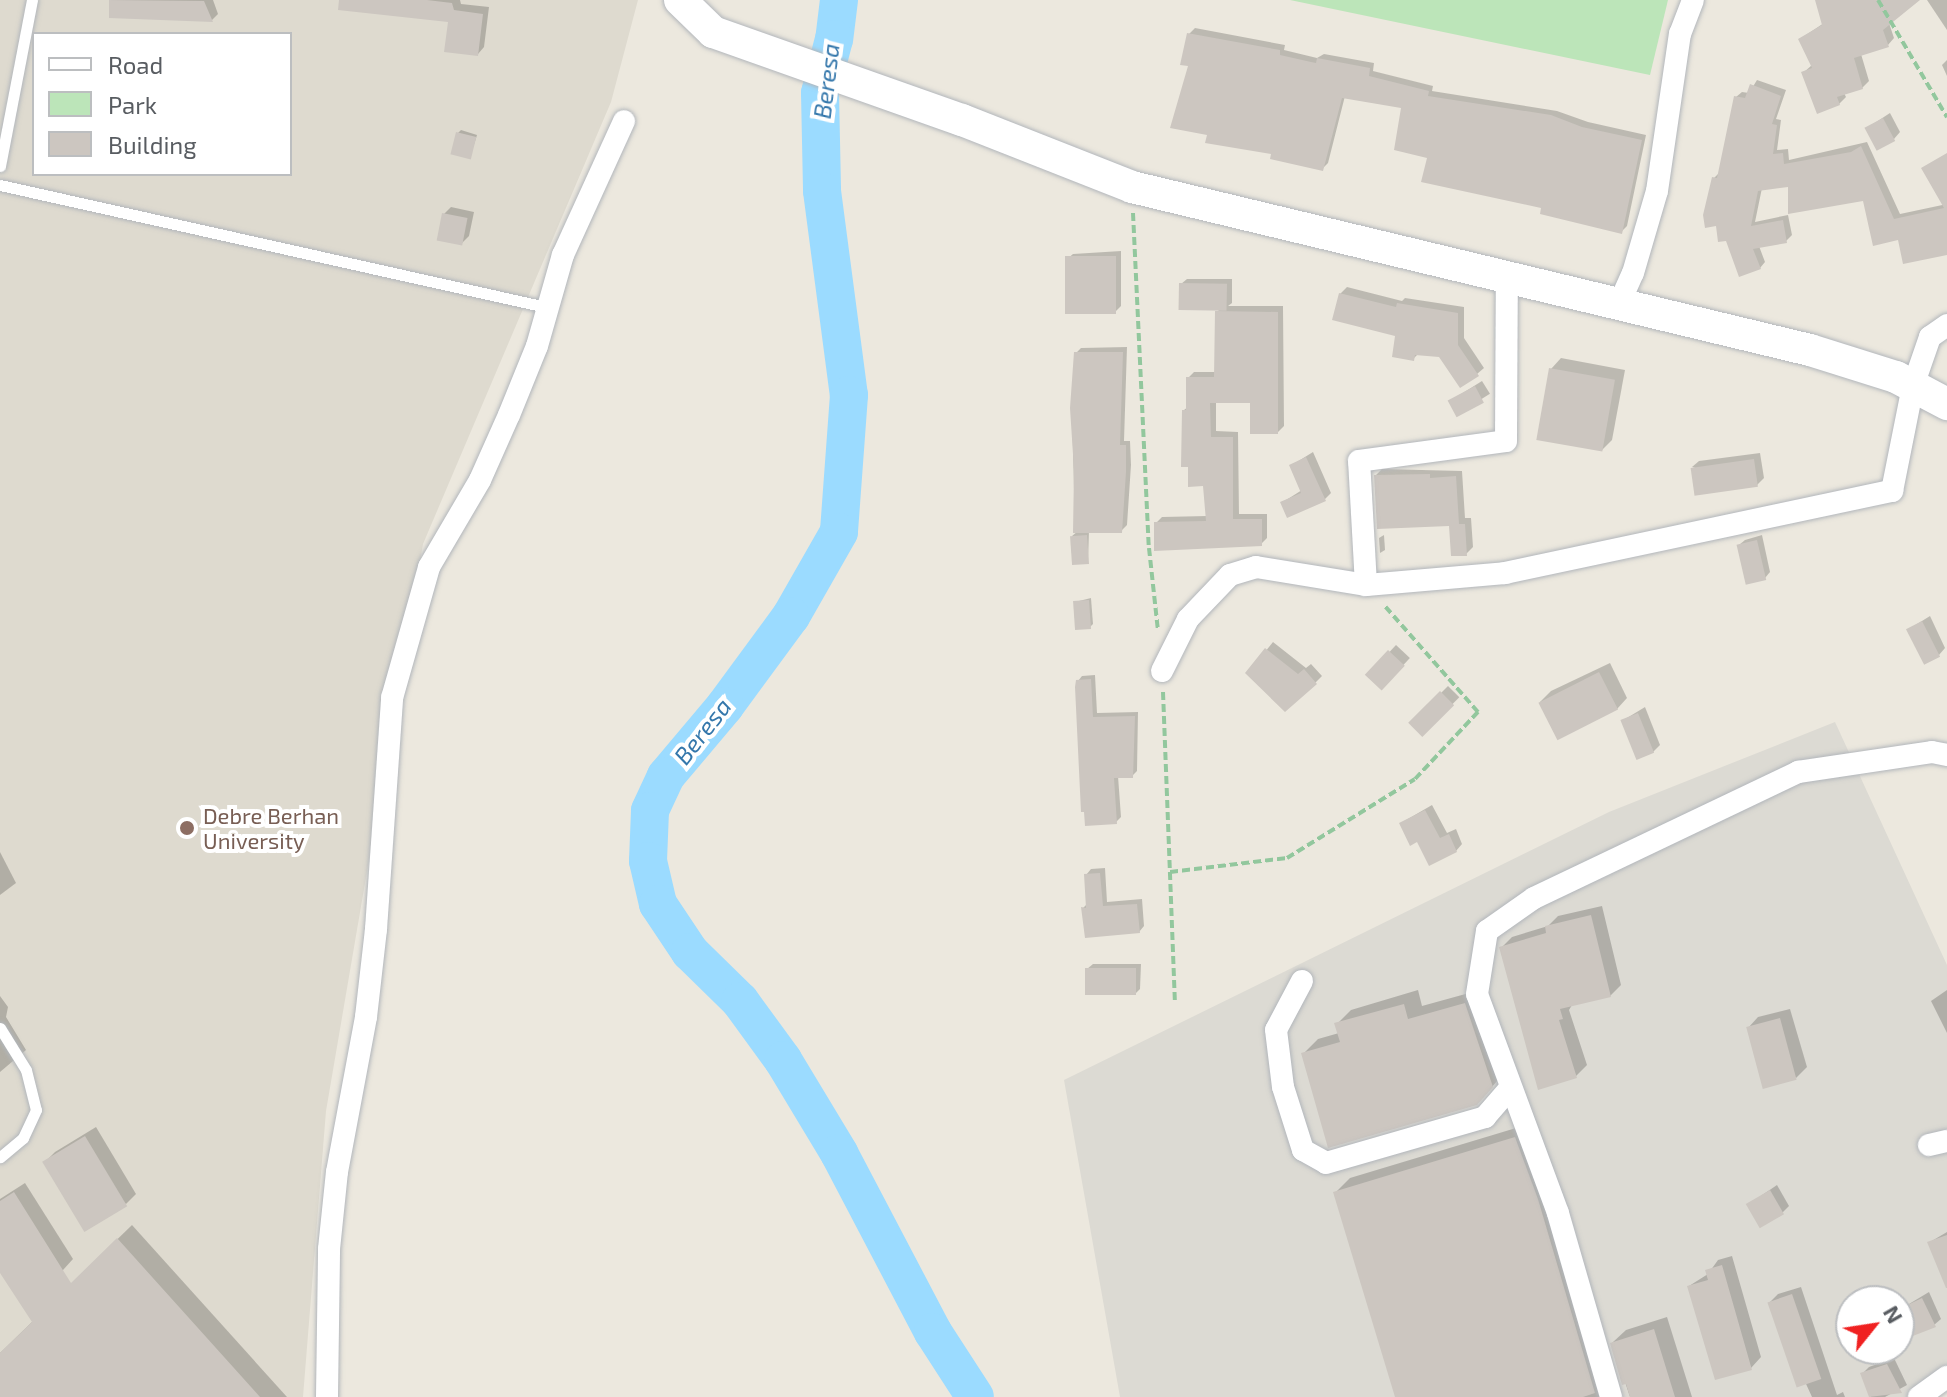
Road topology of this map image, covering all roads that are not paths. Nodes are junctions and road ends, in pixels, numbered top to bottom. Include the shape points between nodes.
1 (32, 0) edge
2 (680, 0) edge
3 (1693, 0) edge
4 (624, 121) dead end
5 (0, 166) edge
6 (0, 185) edge
7 (1507, 277) junction
8 (1619, 304) junction
9 (546, 307) junction
10 (1947, 325) edge
11 (1913, 386) junction
12 (1947, 404) edge
13 (1366, 585) junction
14 (1162, 671) road end
15 (1947, 755) edge
16 (1302, 981) dead end
17 (0, 1028) edge
18 (1510, 1088) junction
19 (0, 1157) edge
20 (1947, 1377) edge
21 (327, 1397) edge
22 (1611, 1397) edge
23 (1919, 1397) edge

1 - 5 lane
2 - 7 main road via 713,32 1132,187
3 - 8 street via 1680,34 1657,191
4 - 9 street via 563,255
6 - 9 lane
7 - 8 main road
7 - 13 street via 1506,441 1359,461
8 - 11 main road via 1810,350
9 - 21 street via 537,346 480,480 429,567 392,698 366,1017 337,1172 329,1249
10 - 11 street via 1930,337
11 - 12 main road
11 - 13 street via 1892,491 1505,573
13 - 14 street via 1256,567 1230,575 1188,619
15 - 18 street via 1932,752 1798,772 1534,898 1487,931 1477,994
16 - 18 street via 1276,1030 1283,1087 1303,1150 1326,1163 1485,1117
17 - 19 lane via 26,1070 36,1110 23,1138
18 - 22 street via 1558,1213
20 - 23 street

